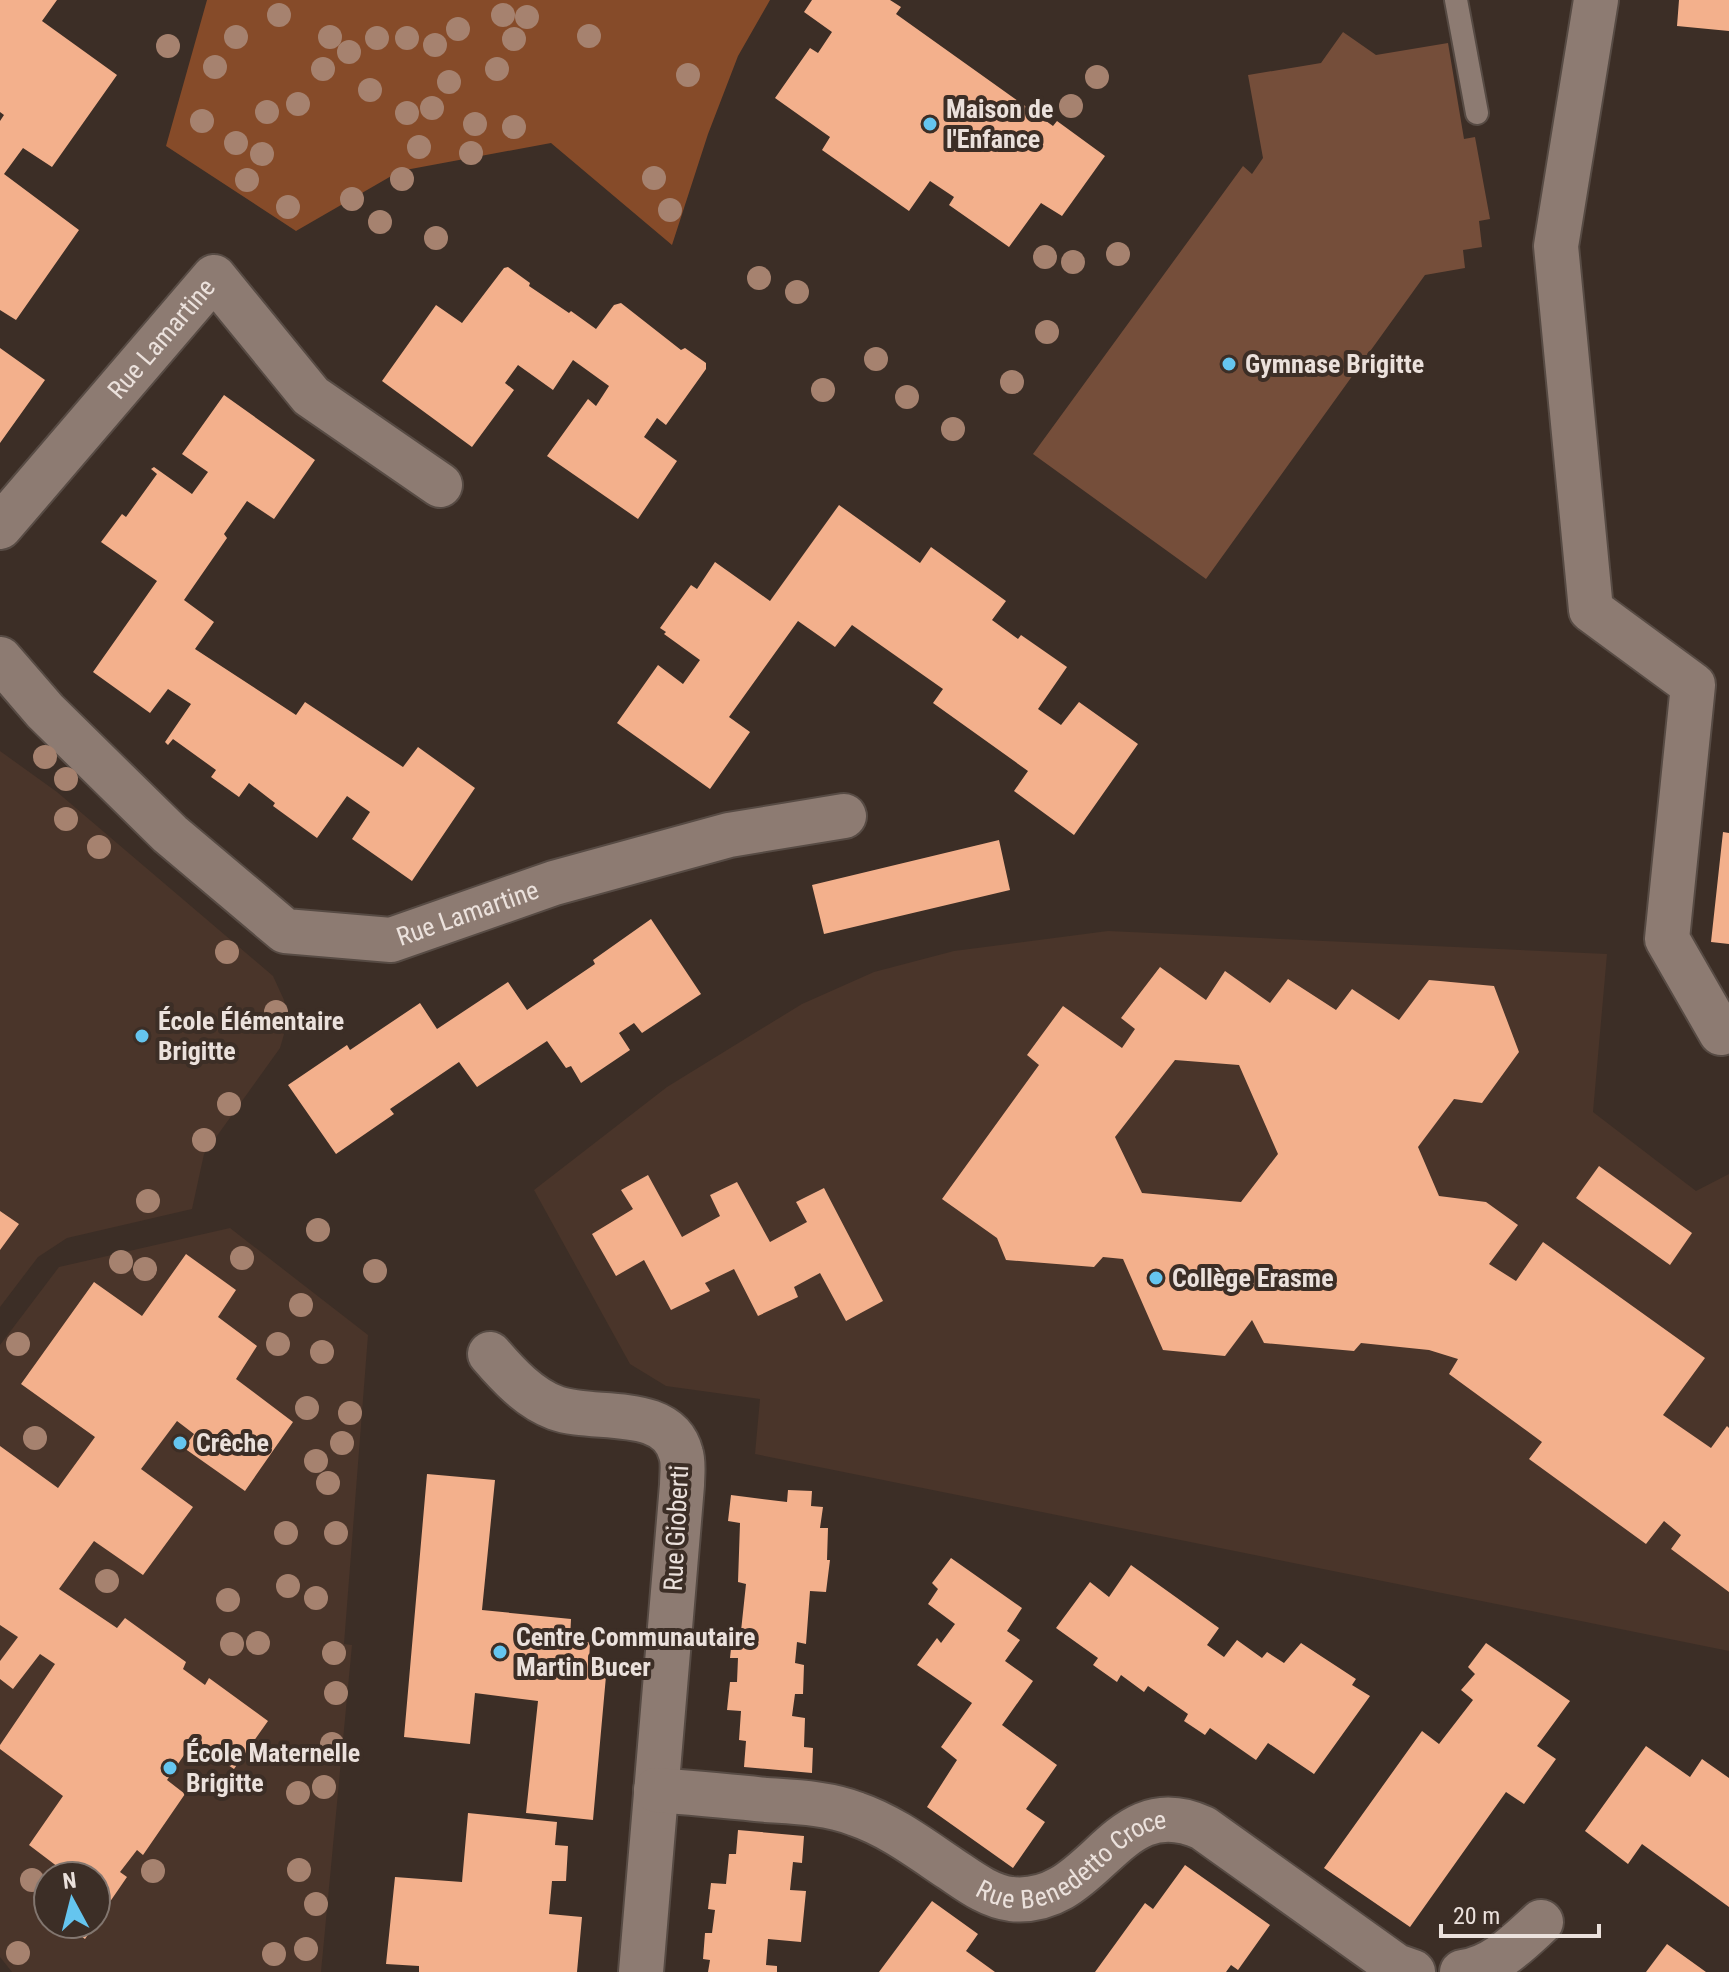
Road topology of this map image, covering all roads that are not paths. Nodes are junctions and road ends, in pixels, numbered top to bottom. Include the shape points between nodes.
1 (1456, 0) edge
2 (1596, 0) edge
3 (1477, 113) dead end
4 (440, 485) dead end
5 (0, 527) edge
6 (0, 659) edge
7 (844, 816) dead end
8 (1726, 1035) edge
9 (490, 1354) dead end
10 (656, 1790) junction
11 (1541, 1922) dead end
12 (641, 1972) edge
13 (1413, 1972) edge
14 (1462, 1972) edge

1 - 3 lane
2 - 8 street via 1556,246 1591,610 1693,685 1667,939
4 - 5 street, Rue Lamartine via 311,396 214,277
6 - 7 street, Rue Lamartine via 170,834 285,931 391,940 612,867 729,835
9 - 10 street, Rue Gioberti via 529,1394 556,1408 654,1422 672,1437 681,1454
10 - 12 street, Rue Gioberti
10 - 13 street, Rue Benedetto Croce via 822,1804 855,1813 887,1827 982,1890 1010,1899 1058,1890 1141,1823 1183,1819 1396,1966
11 - 14 street via 1508,1952

